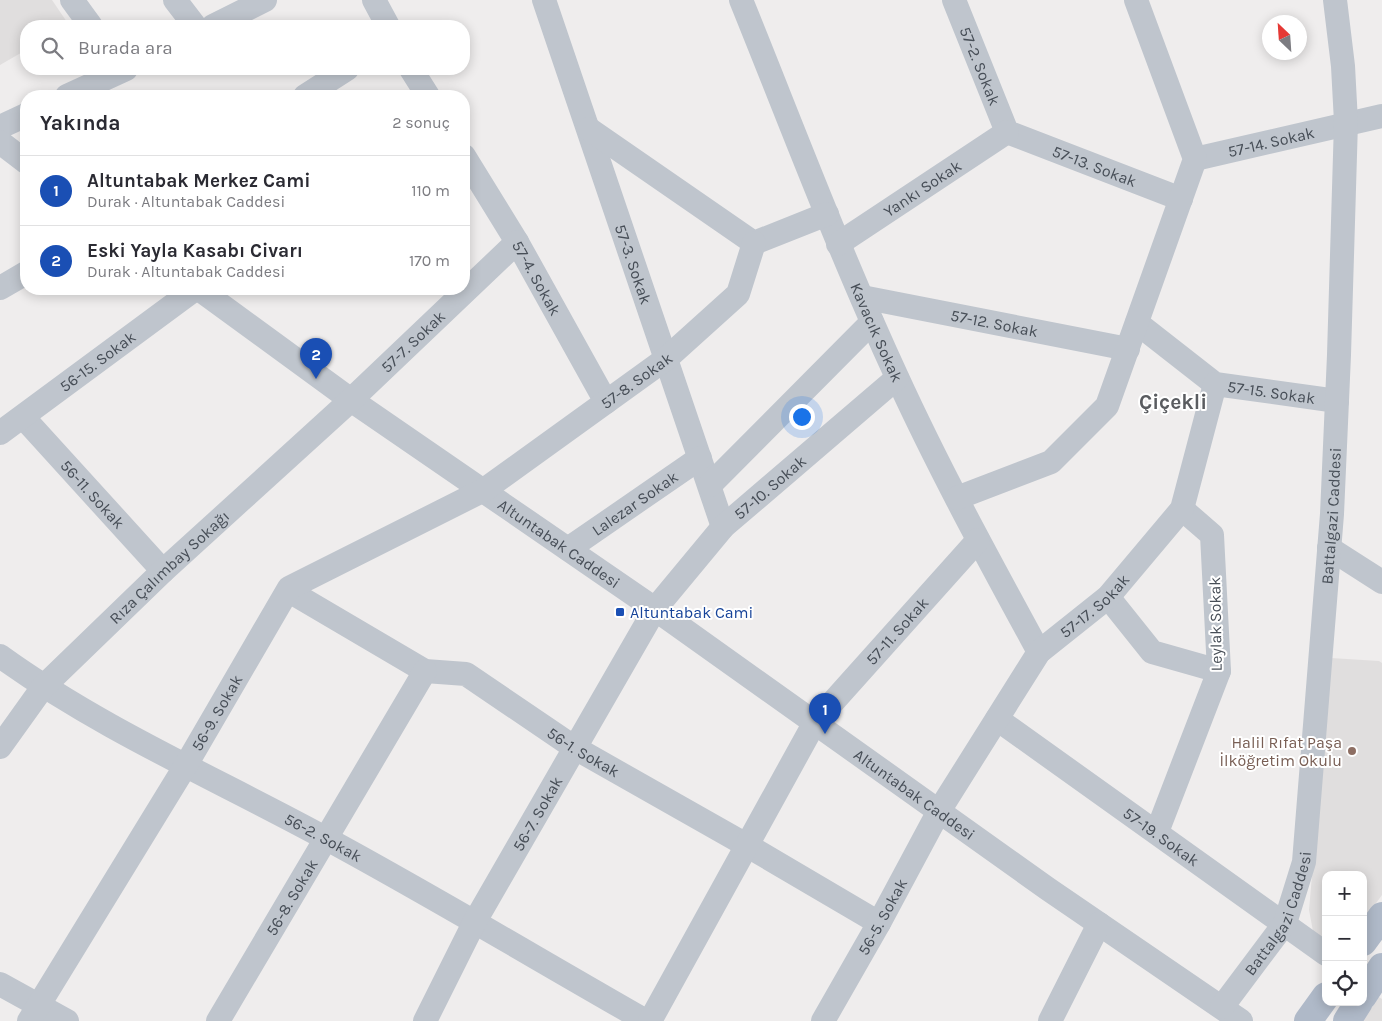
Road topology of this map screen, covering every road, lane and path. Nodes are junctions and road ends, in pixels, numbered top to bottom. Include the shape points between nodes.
1 (72, 0) edge
2 (175, 0) edge
3 (265, 0) edge
4 (374, 0) edge
5 (544, 0) edge
6 (741, 0) edge
7 (954, 0) edge
8 (1136, 0) edge
9 (1335, 0) edge
10 (87, 20) edge
11 (190, 20) edge
12 (225, 20) edge
13 (385, 20) edge
14 (111, 75) edge
15 (338, 75) edge
16 (416, 75) edge
17 (80, 90) edge
18 (314, 90) edge
19 (424, 90) edge
20 (1382, 116) edge
21 (20, 118) edge
22 (1346, 122) junction
23 (0, 127) edge
24 (589, 129) junction
25 (1007, 132) junction
26 (0, 142) edge
27 (20, 157) edge
28 (1195, 158) junction
29 (470, 166) edge
30 (1181, 199) junction
31 (827, 214) junction
32 (516, 242) junction
33 (754, 242) junction
34 (838, 244) junction
35 (20, 276) edge
36 (470, 286) edge
37 (0, 288) edge
38 (187, 295) edge
39 (207, 295) edge
40 (461, 295) edge
41 (862, 297) junction
42 (872, 322) junction
43 (1137, 323) junction
44 (1128, 349) junction
45 (666, 358) junction
46 (897, 378) junction
47 (1215, 384) junction
48 (352, 400) junction
49 (1337, 401) junction
50 (606, 402) junction
51 (23, 417) junction
52 (0, 433) edge
53 (700, 458) junction
54 (710, 485) junction
55 (484, 490) junction
56 (957, 498) junction
57 (1182, 509) junction
58 (723, 527) junction
59 (978, 540) junction
60 (568, 548) junction
61 (1329, 548) junction
62 (163, 571) junction
63 (1382, 582) edge
64 (289, 590) junction
65 (1108, 597) junction
66 (656, 609) junction
67 (1039, 652) junction
68 (0, 656) edge
69 (425, 671) junction
70 (1219, 671) junction
71 (43, 687) junction
72 (997, 720) junction
73 (814, 722) junction
74 (0, 746) edge
75 (574, 748) junction
76 (186, 765) junction
77 (939, 811) junction
78 (1157, 832) junction
79 (327, 839) junction
80 (748, 846) junction
81 (1382, 916) edge
82 (474, 923) junction
83 (879, 923) junction
84 (1285, 923) junction
85 (1099, 924) junction
86 (1367, 937) edge
87 (1322, 951) edge
88 (1382, 967) edge
89 (0, 984) edge
90 (1367, 990) edge
91 (1322, 1002) edge
92 (1356, 1006) edge
93 (1222, 1007) junction
94 (34, 1013) edge
95 (67, 1021) edge
96 (218, 1021) edge
97 (425, 1021) edge
98 (646, 1021) edge
99 (650, 1021) edge
100 (823, 1021) edge
101 (1050, 1021) edge
102 (1241, 1021) edge
103 (1308, 1021) edge
104 (1347, 1021) edge

1 - 10 street
2 - 11 street
3 - 12 street
4 - 13 street
5 - 24 street, 57-3. Sokak
6 - 31 street, Kavacık Sokak
7 - 25 street, 57-2. Sokak
8 - 28 street
9 - 22 street, Battalgazi Caddesi
14 - 17 street
15 - 18 street
16 - 19 street
20 - 22 street, 57-14. Sokak
21 - 23 street
22 - 28 street, 57-14. Sokak
22 - 49 street, Battalgazi Caddesi
24 - 33 street
24 - 45 street, 57-3. Sokak
25 - 30 street, 57-13. Sokak
25 - 34 street, Yankı Sokak
26 - 27 street
28 - 30 street
29 - 32 street, 57-4. Sokak
30 - 43 street
31 - 33 street
31 - 34 street, Kavacık Sokak
32 - 36 street, 57-7. Sokak
32 - 50 street, 57-4. Sokak
33 - 45 street, 57-8. Sokak via 738,294
34 - 41 street, Kavacık Sokak
35 - 37 street
38 - 51 street, 56-15. Sokak
39 - 48 street, Altuntabak Caddesi
40 - 48 street, 57-7. Sokak
41 - 42 street, Kavacık Sokak
41 - 44 street, 57-12. Sokak
42 - 46 street, Kavacık Sokak
42 - 54 street
43 - 44 street
43 - 47 street, 57-15. Sokak
44 - 56 street via 1106,406 1051,462
45 - 50 street, 57-8. Sokak
45 - 53 street, 57-3. Sokak
46 - 56 street, Kavacık Sokak
46 - 58 street, 57-10. Sokak
47 - 49 street, 57-15. Sokak
47 - 57 street, 57-17. Sokak
48 - 55 street, Altuntabak Caddesi
48 - 62 street, Rıza Çalımbay Sokağı
49 - 61 street, Battalgazi Caddesi
50 - 55 street, 57-8. Sokak
51 - 52 street, 56-15. Sokak
51 - 62 street, 56-11. Sokak
53 - 54 street, 57-3. Sokak
53 - 60 street, Lalezar Sokak
54 - 58 street, 57-3. Sokak
55 - 60 street, Altuntabak Caddesi
55 - 64 street, 56-9. Sokak
56 - 59 street, Kavacık Sokak
57 - 65 street, 57-17. Sokak
57 - 70 street, Leylak Sokak via 1212,535
58 - 66 street, 57-10. Sokak
59 - 67 street, Kavacık Sokak
59 - 73 street, 57-11. Sokak
60 - 66 street, Altuntabak Caddesi
61 - 63 street
61 - 84 street, Battalgazi Caddesi via 1304,862
62 - 71 street, Rıza Çalımbay Sokağı
64 - 69 street, 56-1. Sokak
64 - 76 street, 56-9. Sokak
65 - 67 street, 57-17. Sokak
65 - 70 street via 1152,652
66 - 73 street, Altuntabak Caddesi
66 - 75 street, 56-7. Sokak
67 - 72 street, 57-17. Sokak
68 - 71 street, 56-2. Sokak
69 - 75 street, 56-1. Sokak via 466,674
69 - 79 street, 56-8. Sokak
70 - 78 street, Leylak Sokak
71 - 74 street, Rıza Çalımbay Sokağı
71 - 76 street, 56-2. Sokak
72 - 77 street, 57-17. Sokak
72 - 78 street, 57-19. Sokak
73 - 77 street, Altuntabak Caddesi
73 - 80 street, 57-11. Sokak
75 - 80 street, 56-1. Sokak
75 - 82 street, 56-7. Sokak
76 - 79 street, 56-2. Sokak
76 - 94 street, 56-9. Sokak
77 - 83 street, 56-5. Sokak
77 - 85 street, Altuntabak Caddesi
78 - 84 street, 57-19. Sokak
79 - 82 street, 56-2. Sokak
79 - 96 street, 56-8. Sokak
80 - 83 street, 56-1. Sokak
80 - 99 street, 57-11. Sokak
81 - 86 main road
82 - 97 street, 56-7. Sokak
82 - 98 street, 56-2. Sokak
83 - 100 street, 56-5. Sokak
84 - 87 street, 57-19. Sokak
84 - 93 street, Battalgazi Caddesi
85 - 93 street, Altuntabak Caddesi
85 - 101 street
88 - 90 main road
89 - 94 street
91 - 103 main road
92 - 104 main road
93 - 102 street, Altuntabak Caddesi
94 - 95 street

